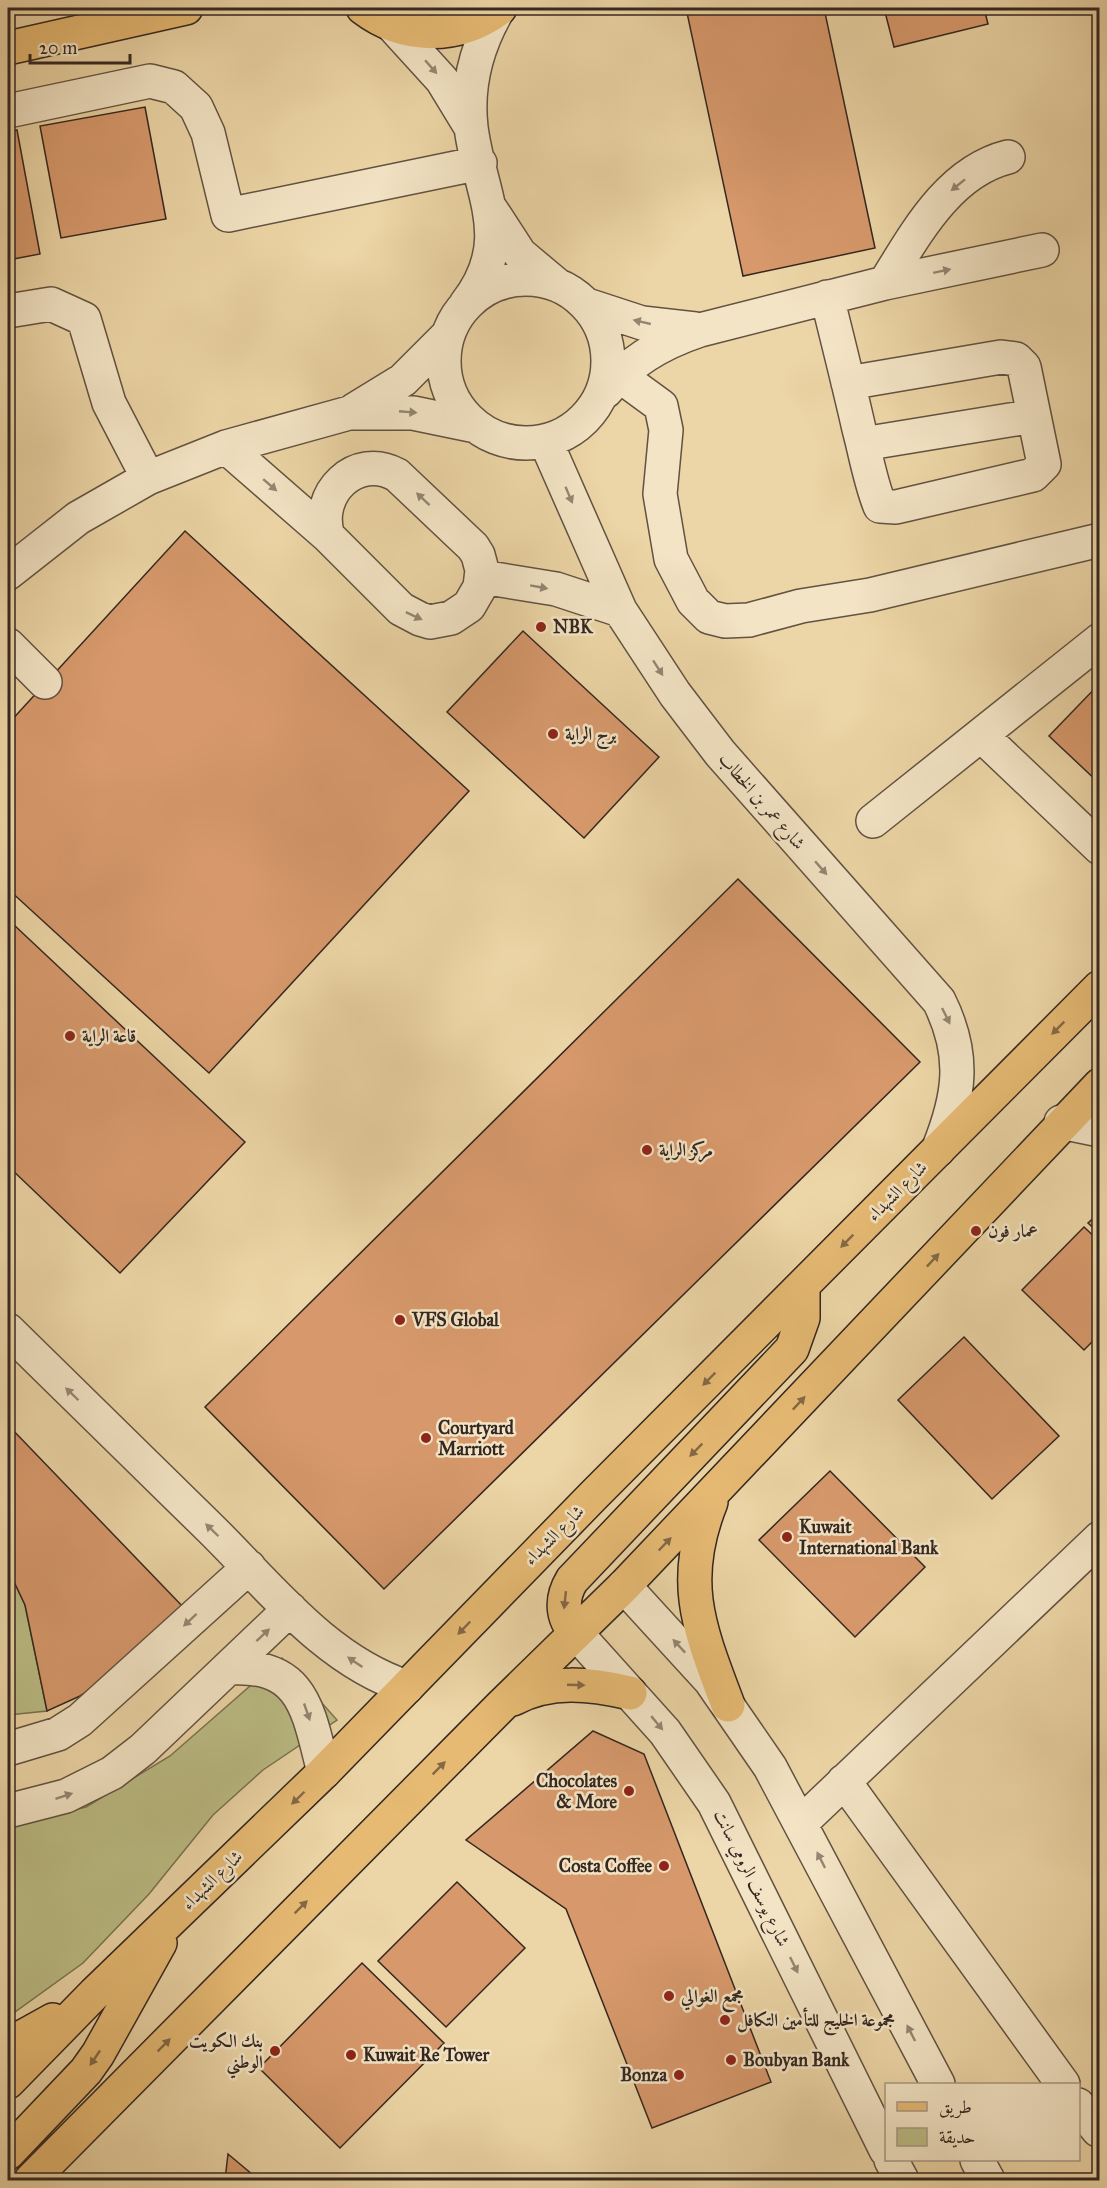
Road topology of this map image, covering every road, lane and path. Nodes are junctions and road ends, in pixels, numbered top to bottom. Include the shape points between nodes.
1 (186, 8) edge
2 (500, 8) edge
3 (370, 12) edge
4 (8, 48) edge
5 (8, 111) edge
6 (471, 128) junction
7 (1008, 157) dead end
8 (480, 163) junction
9 (492, 211) junction
10 (1042, 250) dead end
11 (885, 283) junction
12 (560, 287) junction
13 (827, 297) junction
14 (587, 305) junction
15 (8, 310) edge
16 (454, 324) junction
17 (700, 330) junction
18 (848, 383) junction
19 (610, 388) junction
20 (350, 412) junction
21 (1034, 416) junction
22 (476, 426) junction
23 (546, 442) junction
24 (863, 444) junction
25 (226, 447) junction
26 (148, 478) junction
27 (328, 536) junction
28 (1100, 540) edge
29 (8, 573) edge
30 (482, 577) junction
31 (620, 610) junction
32 (1100, 640) edge
33 (8, 645) edge
34 (45, 682) dead end
35 (981, 735) junction
36 (873, 821) dead end
37 (1100, 848) edge
38 (1100, 987) edge
39 (1100, 1085) edge
40 (1061, 1122) junction
41 (1100, 1130) edge
42 (938, 1150) junction
43 (802, 1286) junction
44 (8, 1330) edge
45 (714, 1494) junction
46 (1100, 1538) edge
47 (249, 1567) junction
48 (582, 1568) junction
49 (504, 1586) junction
50 (624, 1586) junction
51 (290, 1609) junction
52 (576, 1633) junction
53 (228, 1668) junction
54 (407, 1687) junction
55 (630, 1694) junction
56 (728, 1705) junction
57 (501, 1706) junction
58 (8, 1749) edge
59 (324, 1772) junction
60 (844, 1781) junction
61 (8, 1811) edge
62 (802, 1822) junction
63 (175, 1915) junction
64 (95, 1993) junction
65 (8, 2045) edge
66 (8, 2082) edge
67 (937, 2083) edge
68 (1062, 2083) edge
69 (123, 2086) junction
70 (1080, 2107) edge
71 (1098, 2130) edge
72 (885, 2149) edge
73 (8, 2153) edge
74 (892, 2161) edge
75 (978, 2161) edge
76 (31, 2181) edge
77 (54, 2181) edge
78 (902, 2181) edge
79 (988, 2181) edge

1 - 4 main road
2 - 3 main road via 483,19 447,31 428,32
2 - 6 street via 477,52 471,89
3 -> 6 street via 448,87
5 - 8 street via 150,81 174,87 196,107 208,133 228,215
6 - 8 street
7 -> 11 street via 974,172 941,201
8 - 9 street
9 - 12 street via 520,254
9 - 16 street via 491,243 483,273
11 -> 10 street
11 - 13 street
12 - 14 street
12 - 16 street via 524,279 499,283 477,295
13 - 17 street
13 - 18 street
17 -> 14 street via 642,323
14 - 19 street via 599,322 607,350 606,380
15 - 26 street via 51,304 84,319 109,403
16 - 20 street via 403,380
16 - 22 street via 444,355 445,375 450,394
17 - 19 street via 657,348
18 - 21 street via 1001,357 1016,359 1024,367
18 - 24 street
19 - 23 street via 572,429
19 - 28 street via 661,406 666,430 660,494 671,559 693,601 709,616 725,621 749,620 801,606 870,595
20 -> 22 street via 413,412
20 - 25 street
21 - 24 street
21 - 24 street via 1044,464 1040,471 896,507 880,506
22 - 23 street via 513,442
23 -> 31 street, شارع عمر بن الخطاب
25 - 26 street
25 -> 27 street
26 - 29 street via 78,518
27 -> 30 street via 401,609 420,620 441,621 461,613 476,597
30 -> 27 street via 481,562 473,547 388,470 358,471 341,481 326,507
30 -> 31 street via 556,589
31 -> 42 street, شارع عمر بن الخطاب via 675,694 720,753 939,1001 951,1025 958,1080 955,1103
32 - 35 street
33 - 34 street
35 - 36 street
35 - 37 street
38 -> 42 main road, شارع الشهداء
39 - 40 main road
40 - 41 street
45 -> 40 main road
42 -> 43 main road, شارع الشهداء
43 -> 48 main road via 803,1318 792,1349
43 -> 49 main road, شارع الشهداء
47 -> 44 street
50 -> 45 main road
45 - 56 main road via 697,1543 694,1587 701,1629
46 - 60 street
47 - 51 street
47 -> 58 street via 80,1720 58,1734
48 - 49 main road via 552,1570
48 - 50 main road via 611,1576
48 -> 52 main road via 563,1601 565,1616
49 -> 54 main road, شارع الشهداء
50 - 52 main road
56 -> 50 street
53 -> 51 street
54 -> 51 street via 353,1662
52 - 55 street, شارع يوسف الرومي سانت
52 - 57 main road
53 -> 59 street via 262,1669 290,1682 307,1708
61 -> 53 street via 66,1796 112,1773 143,1749
54 - 59 main road, شارع الشهداء
57 -> 55 main road via 527,1692 553,1686 577,1684
55 -> 72 street, شارع يوسف الرومي سانت via 679,1751 714,1803
56 - 62 street
69 -> 57 main road
59 -> 63 main road, شارع الشهداء
60 - 62 street
60 - 68 street
67 -> 62 street
63 - 64 main road, شارع الشهداء
63 -> 73 main road via 98,2054
64 - 65 main road
64 - 66 main road, شارع الشهداء
69 - 76 main road
69 - 77 main road
70 - 71 street
74 - 78 street
75 - 79 street

